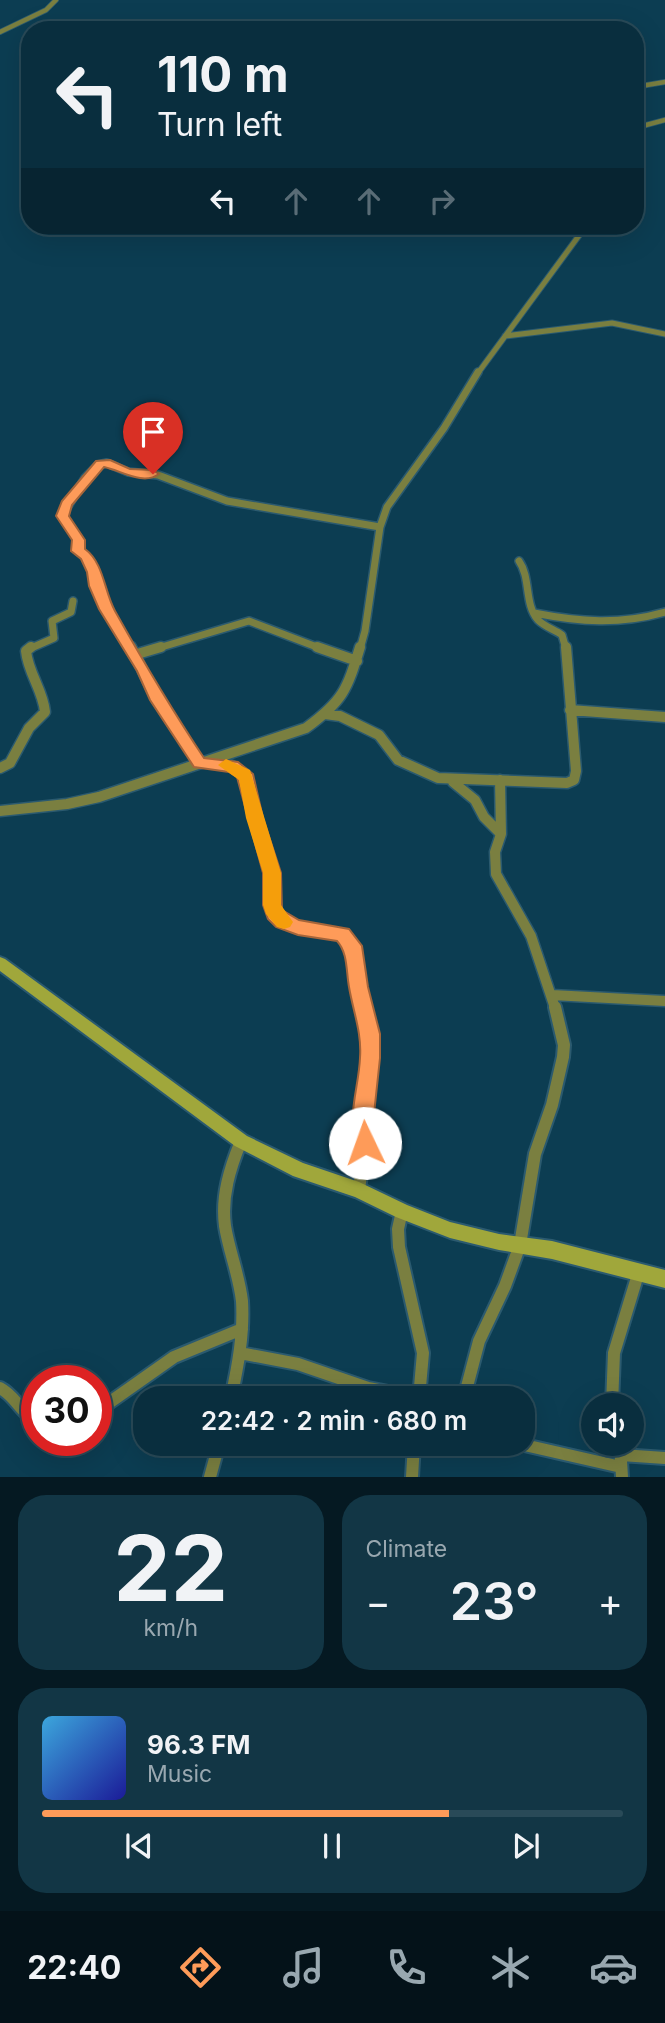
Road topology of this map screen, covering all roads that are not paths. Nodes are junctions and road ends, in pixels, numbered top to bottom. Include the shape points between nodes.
1 (56, 0) edge
2 (23, 21) edge
3 (21, 22) edge
4 (0, 32) edge
5 (665, 82) edge
6 (644, 86) edge
7 (665, 120) edge
8 (644, 126) edge
9 (579, 235) edge
10 (665, 334) edge
11 (505, 336) junction
12 (380, 527) junction
13 (519, 561) dead end
14 (73, 601) dead end
15 (665, 612) edge
16 (534, 613) junction
17 (571, 620) junction
18 (563, 635) junction
19 (134, 655) junction
20 (357, 661) junction
21 (570, 710) junction
22 (325, 715) junction
23 (665, 718) edge
24 (202, 762) junction
25 (0, 768) edge
26 (450, 780) junction
27 (500, 780) junction
28 (0, 811) edge
29 (501, 834) junction
30 (2, 970) edge
31 (552, 995) junction
32 (665, 1001) edge
33 (241, 1141) junction
34 (359, 1190) junction
35 (402, 1211) junction
36 (520, 1245) junction
37 (639, 1271) junction
38 (665, 1279) edge
39 (242, 1329) junction
40 (240, 1353) junction
41 (233, 1386) edge
42 (362, 1386) edge
43 (420, 1386) edge
44 (467, 1386) edge
45 (0, 1388) edge
46 (611, 1393) edge
47 (112, 1402) edge
48 (21, 1409) edge
49 (535, 1447) edge
50 (216, 1456) edge
51 (413, 1456) edge
52 (665, 1458) edge
53 (621, 1461) edge
54 (210, 1477) edge
55 (412, 1477) edge

1 - 2 street
3 - 4 street
5 - 6 street
7 - 8 street
9 - 11 street
10 - 11 street via 612,323
11 - 12 street via 391,499
12 - 19 street via 225,501 149,472 98,464 62,514
12 - 20 street
13 - 16 street via 526,571
14 - 25 street via 71,612 52,621 54,638 26,651 45,712 29,728 12,761
15 - 17 street via 640,619
16 - 17 street
16 - 18 street via 542,624
17 - 18 street
18 - 21 street
19 - 20 street via 249,621
19 - 24 street via 168,717
20 - 22 street via 349,685
21 - 23 street
21 - 27 street via 574,780 546,785
22 - 24 street via 294,733
22 - 26 street via 340,716 379,735 403,763
24 - 28 street via 85,801
24 - 34 street via 232,766 245,774 272,873 275,914 298,927 342,934 353,946 370,1045
26 - 27 street
26 - 29 street via 475,800
27 - 29 street
29 - 31 street via 495,852 498,880 527,925
30 - 33 street via 80,1020
31 - 32 street
31 - 36 street via 564,1057 535,1154
33 - 34 street via 299,1170
33 - 39 street via 225,1190 225,1226 241,1288
34 - 35 street
35 - 36 street via 450,1230
35 - 43 street via 399,1247 423,1353
36 - 37 street
36 - 44 street via 479,1341
37 - 38 street
37 - 46 street via 612,1357
39 - 40 street
39 - 47 street via 187,1350
40 - 41 street
40 - 42 street via 298,1364
45 - 48 street via 12,1394
49 - 53 street
50 - 54 street
51 - 55 street
52 - 53 street

